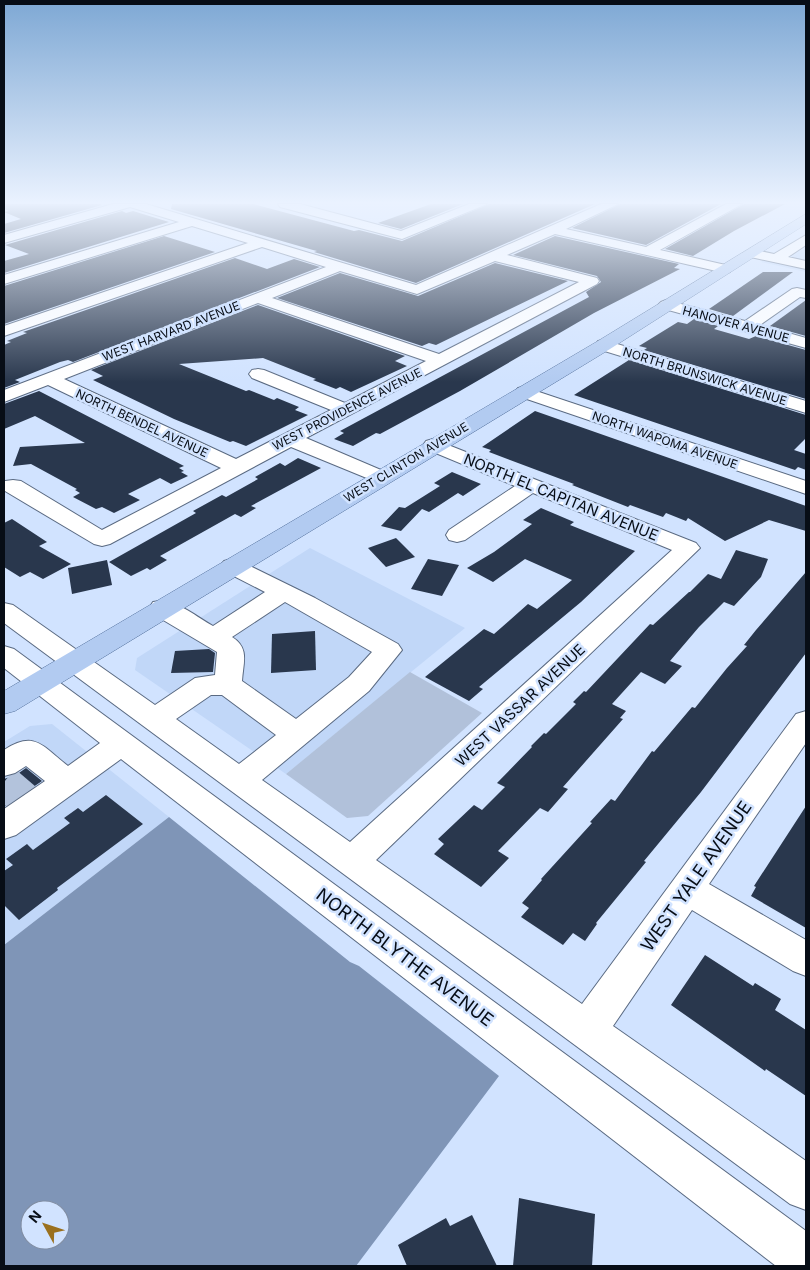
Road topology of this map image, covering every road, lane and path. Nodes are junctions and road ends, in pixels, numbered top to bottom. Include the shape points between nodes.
1 (58, 263) edge
2 (203, 263) edge
3 (326, 263) edge
4 (478, 263) edge
5 (522, 263) edge
6 (700, 263) edge
7 (734, 263) edge
8 (338, 267) junction
9 (725, 269) junction
10 (4, 280) edge
11 (802, 293) edge
12 (256, 298) junction
13 (666, 305) junction
14 (747, 327) junction
15 (4, 331) edge
16 (806, 343) edge
17 (604, 345) junction
18 (440, 360) junction
19 (258, 374) dead end
20 (49, 379) junction
21 (524, 392) junction
22 (4, 396) edge
23 (806, 407) edge
24 (347, 410) junction
25 (290, 439) junction
26 (433, 445) junction
27 (236, 467) junction
28 (381, 477) junction
29 (530, 485) junction
30 (13, 486) dead end
31 (806, 488) edge
32 (457, 535) dead end
33 (688, 548) joint
34 (232, 566) junction
35 (283, 592) junction
36 (162, 608) junction
37 (4, 611) edge
38 (213, 638) junction
39 (4, 655) edge
40 (74, 661) junction
41 (40, 682) junction
42 (228, 685) junction
43 (4, 704) edge
44 (154, 720) junction
45 (806, 721) edge
46 (296, 734) junction
47 (122, 744) junction
48 (4, 765) edge
49 (239, 781) junction
50 (67, 782) junction
51 (4, 826) edge
52 (351, 862) junction
53 (687, 889) junction
54 (806, 959) edge
55 (586, 1031) junction
56 (806, 1188) edge
57 (806, 1260) edge

1 - 10 street
2 - 15 street
3 - 8 street
4 - 8 street via 417,290
5 - 18 street, WEST PROVIDENCE AVENUE via 592,281
6 - 9 street
7 - 9 main road, WEST CLINTON AVENUE
8 - 12 street, WEST HARVARD AVENUE
9 - 13 main road, WEST CLINTON AVENUE
11 - 14 street
12 - 18 street
12 - 20 street, WEST HARVARD AVENUE
13 - 14 street, HANOVER AVENUE
13 - 17 main road, WEST CLINTON AVENUE
14 - 16 street, HANOVER AVENUE
17 - 21 main road, WEST CLINTON AVENUE
17 - 23 street, NORTH BRUNSWICK AVENUE
18 - 24 street, WEST PROVIDENCE AVENUE
19 - 24 street
20 - 22 street, WEST HARVARD AVENUE
20 - 27 street, NORTH BENDEL AVENUE
21 - 26 main road, WEST CLINTON AVENUE
21 - 31 street, NORTH WAPOMA AVENUE
24 - 25 street, WEST PROVIDENCE AVENUE
25 - 27 street, WEST PROVIDENCE AVENUE
25 - 28 street
26 - 28 main road, WEST CLINTON AVENUE
26 - 29 street, NORTH EL CAPITAN AVENUE
27 - 30 street, WEST PROVIDENCE AVENUE via 102,539
28 - 34 main road, WEST CLINTON AVENUE
29 - 32 street
29 - 33 street, NORTH EL CAPITAN AVENUE
33 - 52 street, WEST VASSAR AVENUE
34 - 35 street
34 - 36 main road, WEST CLINTON AVENUE
35 - 38 street
35 - 46 street via 389,650 359,684
36 - 38 street
36 - 40 main road, WEST CLINTON AVENUE
37 - 40 street
38 - 42 street via 231,648
39 - 41 street, NORTH BLYTHE AVENUE
40 - 41 main road, WEST CLINTON AVENUE
40 - 44 street
41 - 43 main road, WEST CLINTON AVENUE
41 - 47 street, NORTH BLYTHE AVENUE
42 - 44 street via 205,685
42 - 46 street
44 - 49 street
45 - 53 street, WEST YALE AVENUE
46 - 49 street
47 - 50 street
47 - 57 street, NORTH BLYTHE AVENUE
48 - 50 street via 27,750
49 - 52 street
50 - 51 street via 28,803
52 - 55 street
53 - 54 street
53 - 55 street, WEST YALE AVENUE
55 - 56 street

